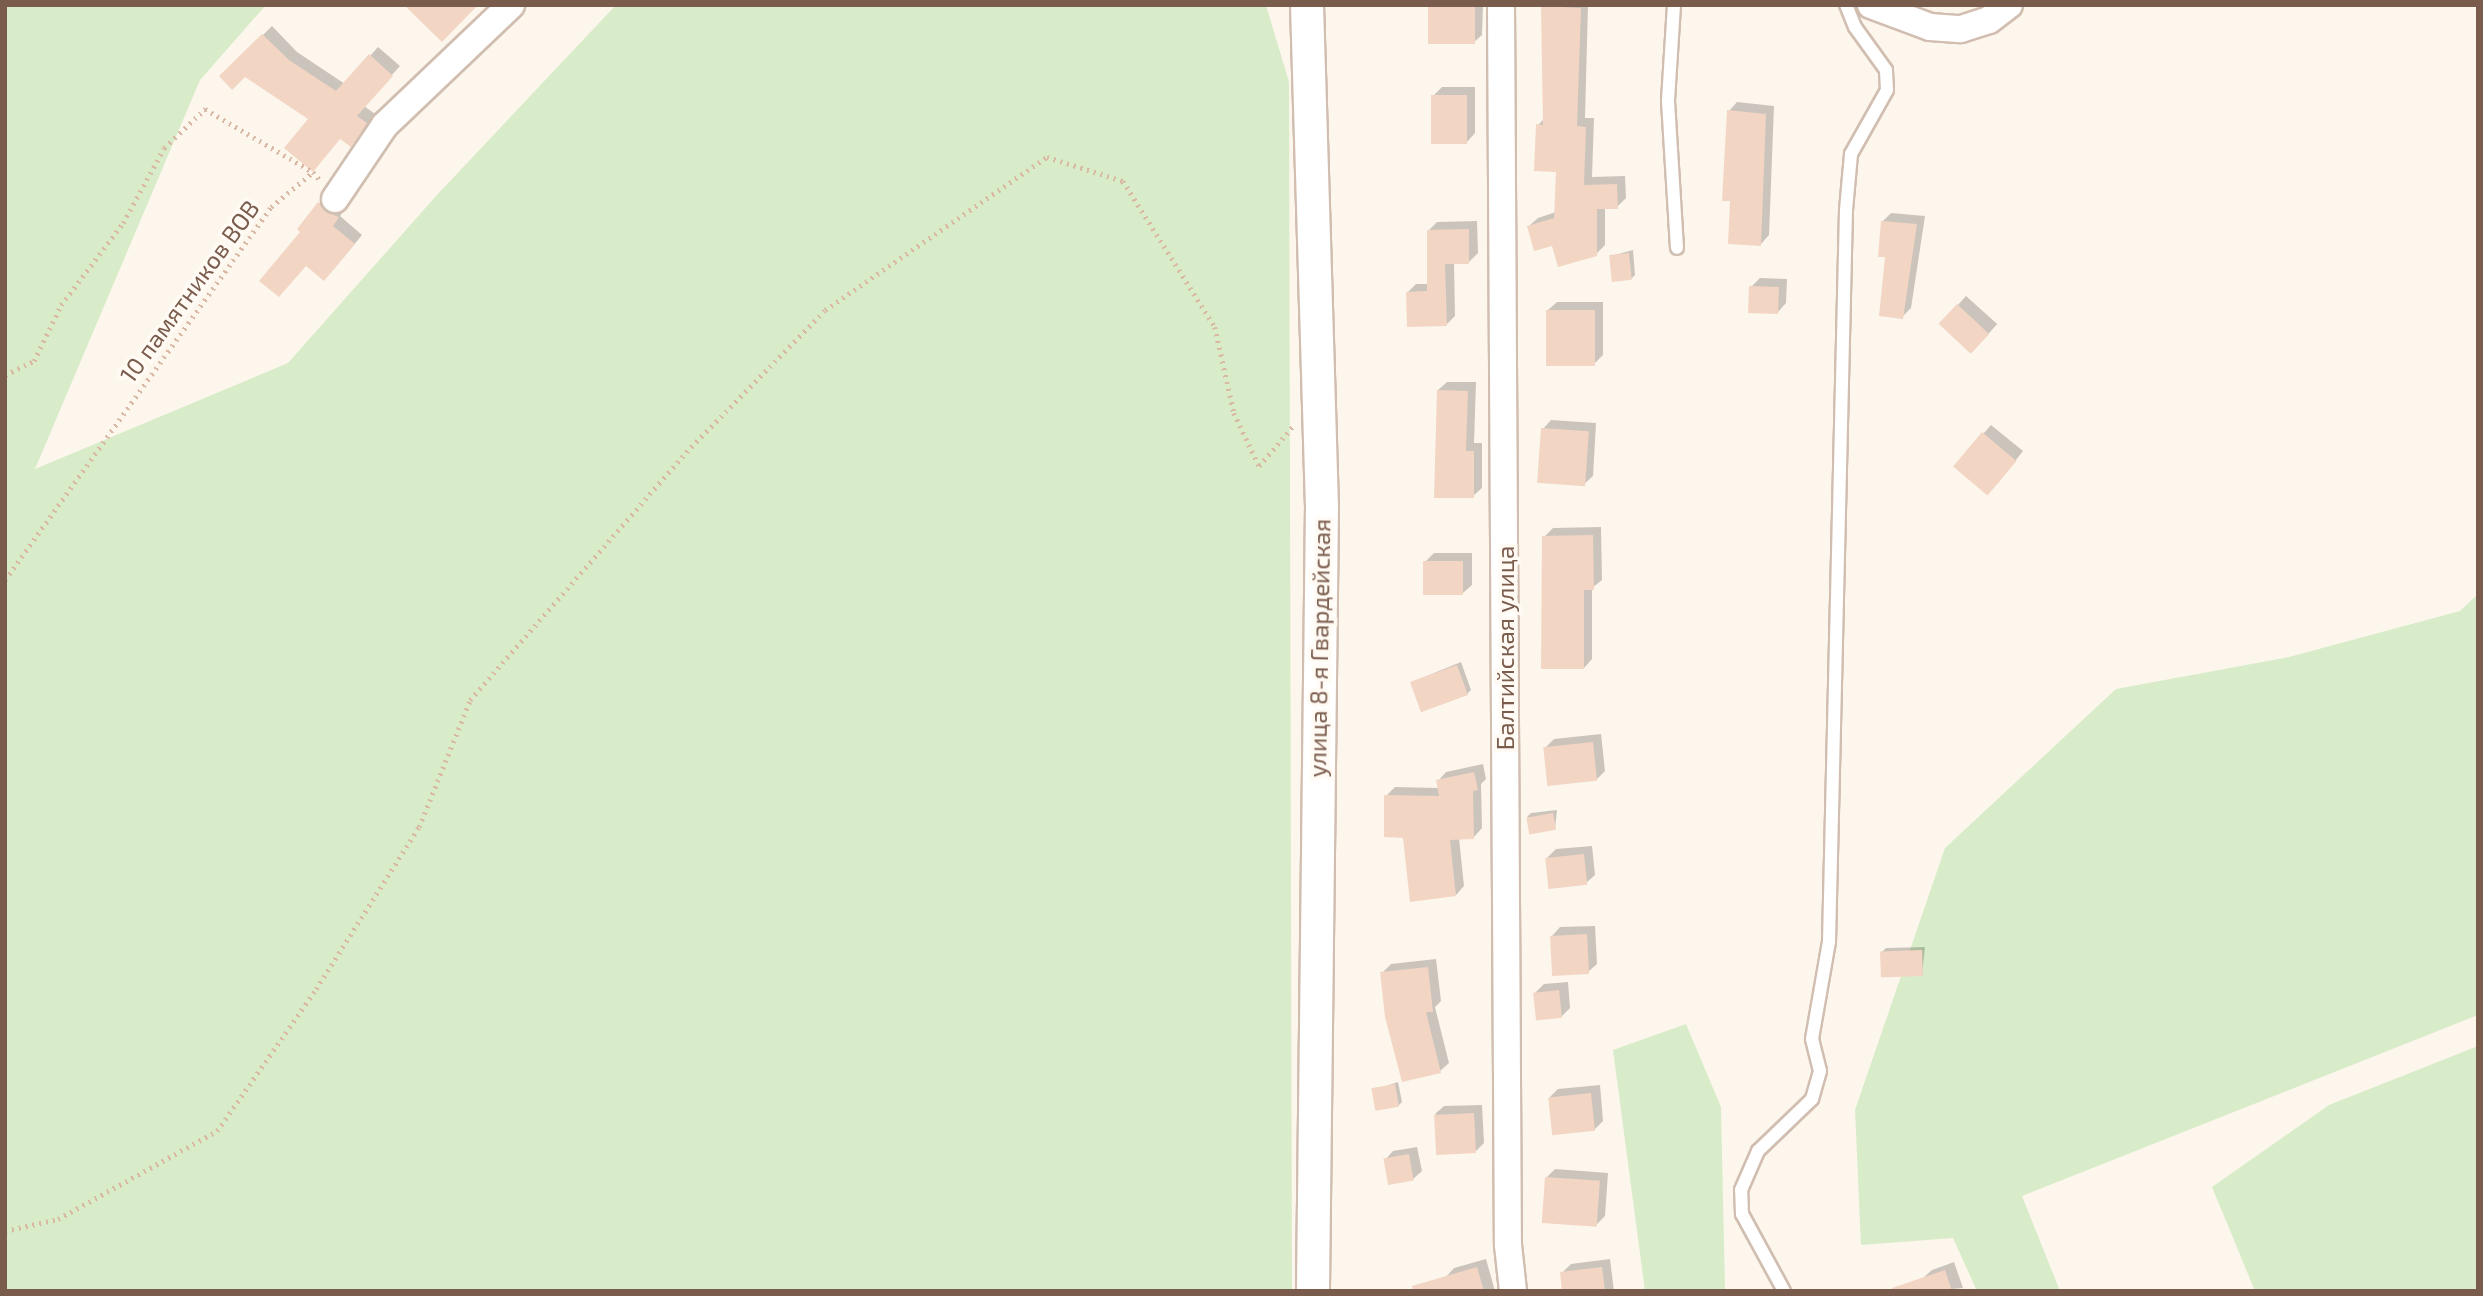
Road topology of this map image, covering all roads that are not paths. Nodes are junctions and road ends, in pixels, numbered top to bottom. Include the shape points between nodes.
1 (511, 5) edge
2 (1307, 5) edge
3 (1501, 5) edge
4 (1674, 5) edge
5 (1846, 5) edge
6 (1871, 5) edge
7 (2009, 5) edge
8 (335, 199) dead end
9 (1678, 248) dead end
10 (1312, 1291) edge
11 (1513, 1291) edge
12 (1784, 1291) edge

1 - 8 street via 385,125
2 - 10 street, улица 8-я Гвардейская via 1319,397
3 - 11 street, Балтийская улица via 1508,1231
4 - 9 lane via 1668,101
5 - 12 lane via 1855,27 1886,70 1887,90 1851,154 1846,210 1829,942 1812,1039 1820,1071 1812,1099 1758,1151 1741,1189 1742,1214
6 - 7 street via 1930,26 1961,29 1989,20

